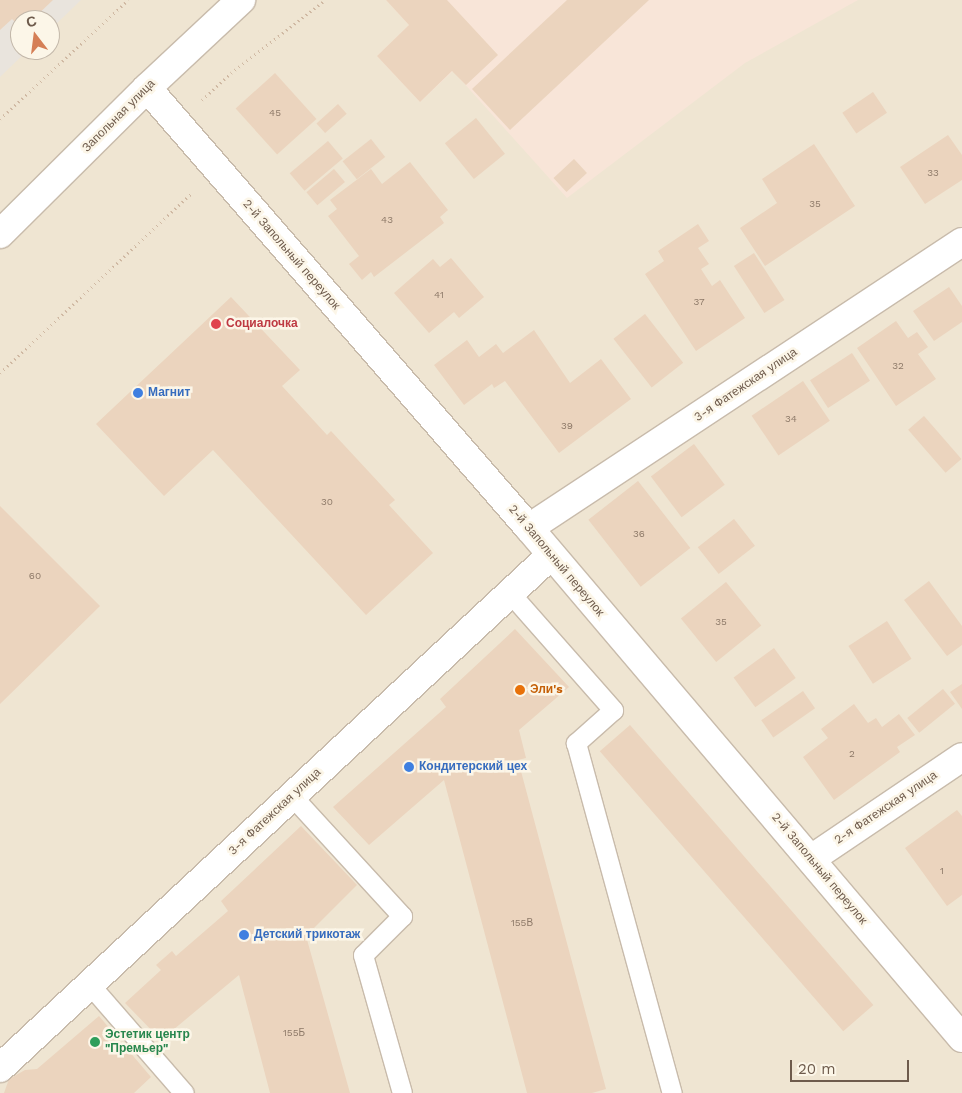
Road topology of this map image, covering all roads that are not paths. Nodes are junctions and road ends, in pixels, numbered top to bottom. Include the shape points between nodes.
1 (241, 0) edge
2 (147, 88) junction
3 (0, 234) edge
4 (962, 242) edge
5 (529, 528) junction
6 (551, 555) junction
7 (510, 593) junction
8 (962, 757) edge
9 (292, 796) junction
10 (811, 859) junction
11 (90, 985) junction
12 (962, 1038) edge
13 (0, 1068) edge
14 (184, 1093) edge
15 (402, 1093) edge
16 (672, 1093) edge

1 - 2 street, Запольная улица
2 - 3 street, Запольная улица
2 - 5 street, 2-й Запольный переулок
4 - 5 street, 3-я Фатежская улица
5 - 6 street, 2-й Запольный переулок
6 - 7 street, 3-я Фатежская улица
6 - 10 street, 2-й Запольный переулок
7 - 9 street, 3-я Фатежская улица
7 - 16 lane via 613,710 576,743
8 - 10 street, 2-я Фатежская улица
9 - 11 street, 3-я Фатежская улица
9 - 15 lane via 402,916 363,955
10 - 12 street, 2-й Запольный переулок
11 - 13 street, 3-я Фатежская улица
11 - 14 lane

